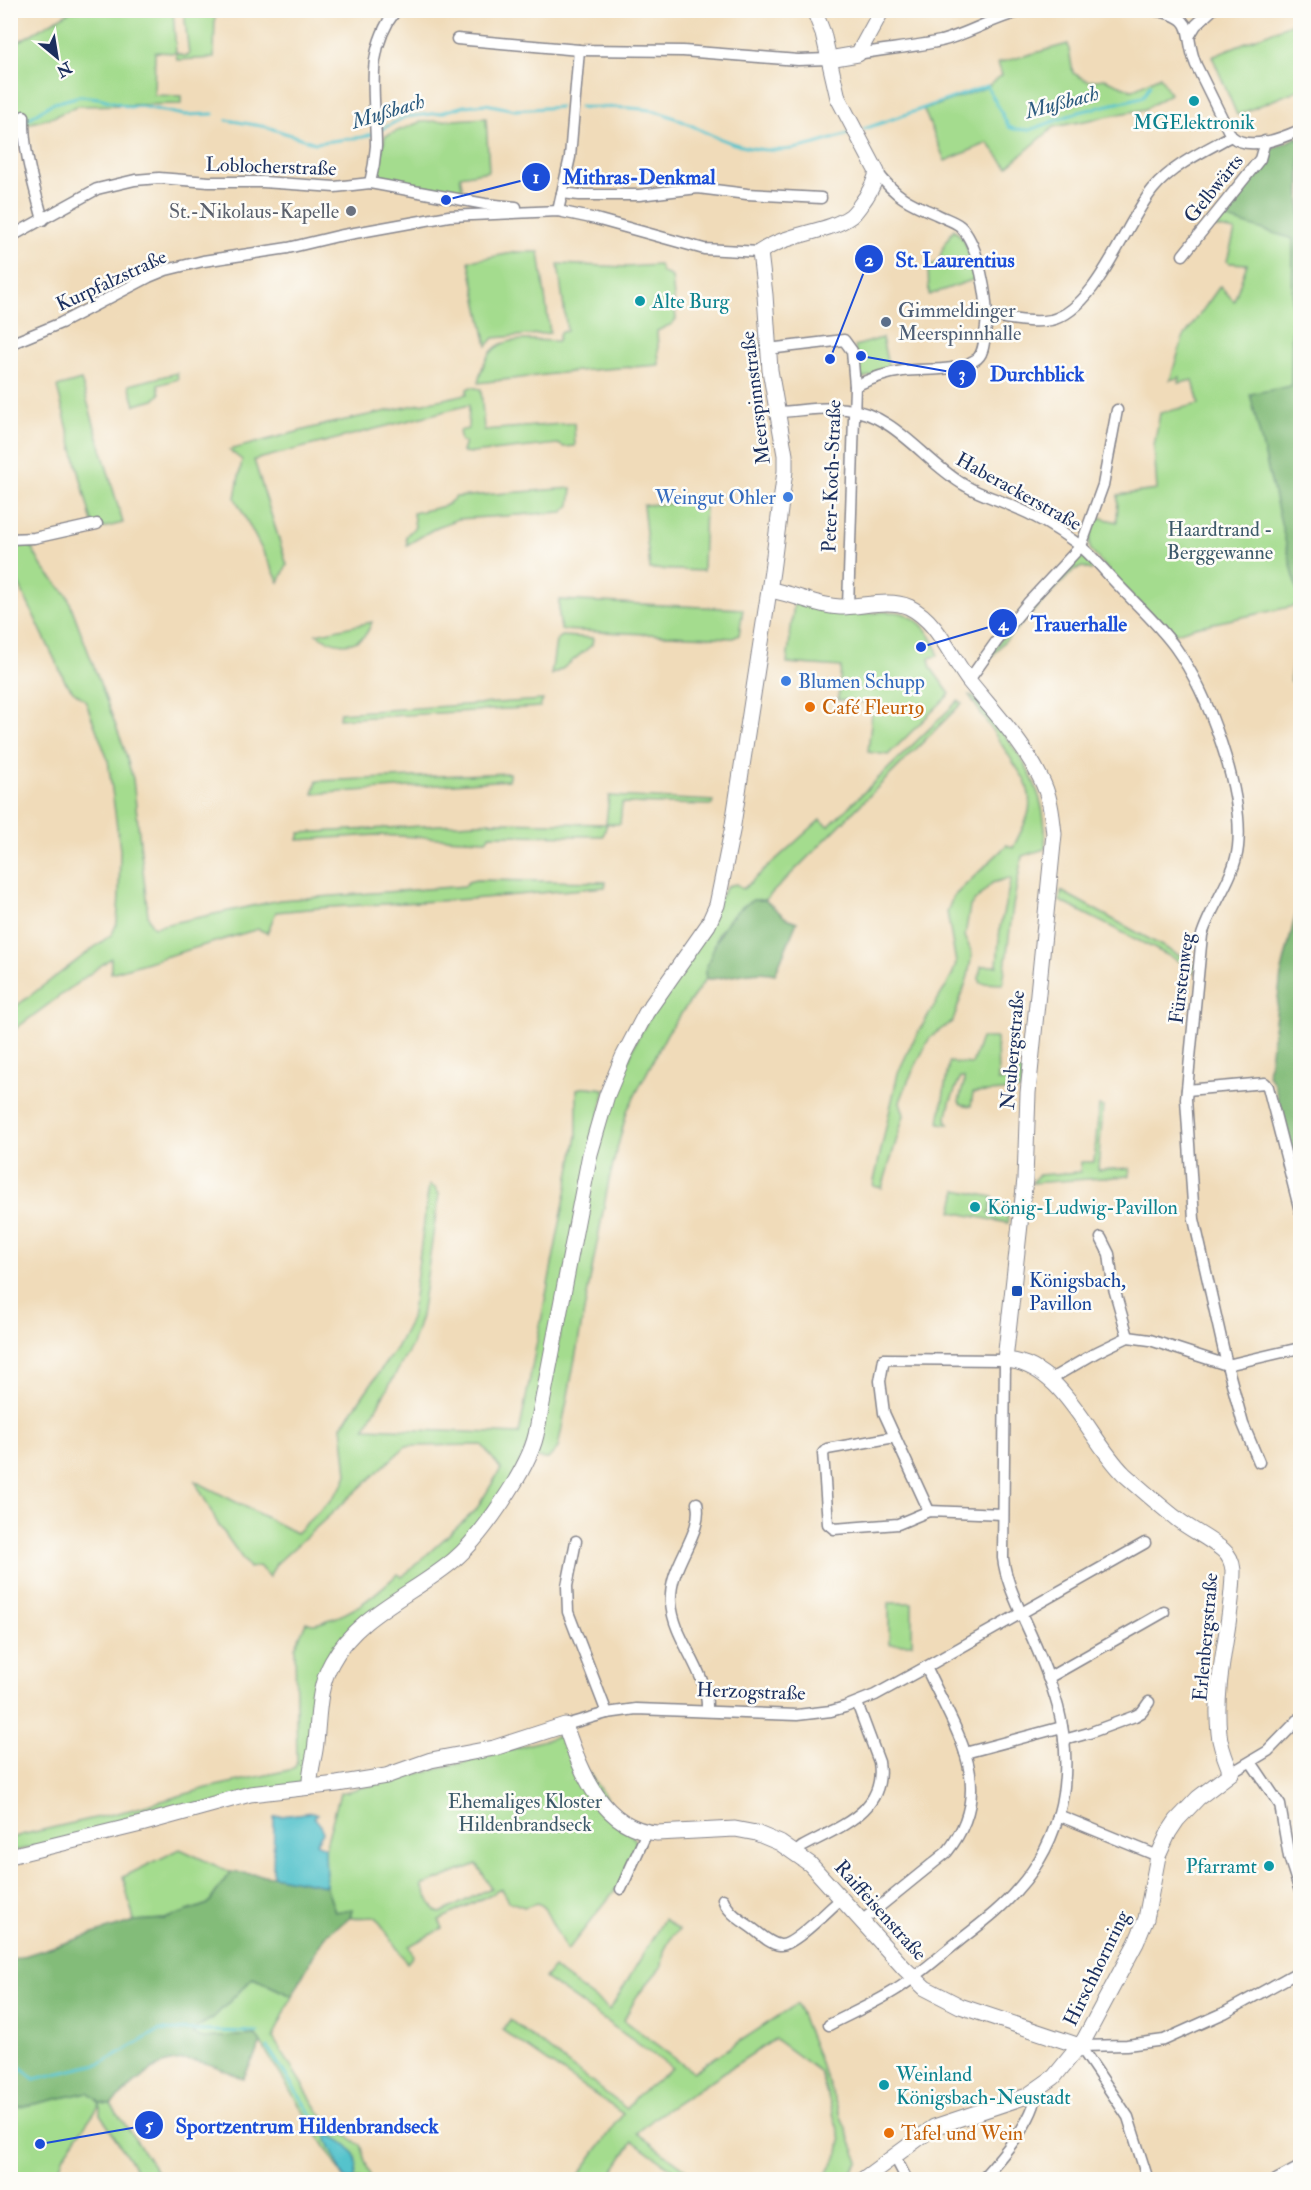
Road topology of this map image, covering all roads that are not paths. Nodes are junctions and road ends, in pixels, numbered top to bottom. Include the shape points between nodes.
1 (396, 10) edge
2 (814, 10) edge
3 (882, 10) edge
4 (1028, 10) edge
5 (1153, 10) edge
6 (1212, 10) edge
7 (1190, 35) junction
8 (457, 39) dead end
9 (579, 50) junction
10 (858, 54) junction
11 (829, 59) junction
12 (24, 121) dead end
13 (1300, 130) edge
14 (1231, 136) junction
15 (1265, 141) junction
16 (877, 172) junction
17 (370, 183) junction
18 (562, 193) junction
19 (821, 198) dead end
20 (540, 211) junction
21 (558, 211) junction
22 (43, 220) junction
23 (10, 237) edge
24 (760, 252) junction
25 (1183, 255) dead end
26 (987, 315) junction
27 (10, 344) edge
28 (768, 350) junction
29 (855, 386) junction
30 (853, 410) junction
31 (1116, 410) dead end
32 (778, 412) junction
33 (97, 524) dead end
34 (12, 536) edge
35 (1081, 546) junction
36 (770, 590) junction
37 (849, 607) junction
38 (969, 680) junction
39 (1187, 1090) junction
40 (1300, 1211) edge
41 (1101, 1238) dead end
42 (1128, 1337) junction
43 (1300, 1348) edge
44 (1005, 1360) junction
45 (1227, 1365) junction
46 (1049, 1380) junction
47 (895, 1437) junction
48 (1259, 1462) dead end
49 (697, 1503) dead end
50 (929, 1511) junction
51 (1004, 1514) junction
52 (576, 1542) dead end
53 (1145, 1543) dead end
54 (1164, 1612) dead end
55 (1022, 1614) junction
56 (926, 1667) junction
57 (1048, 1678) junction
58 (1149, 1702) dead end
59 (857, 1703) junction
60 (707, 1711) junction
61 (607, 1713) junction
62 (1300, 1718) edge
63 (565, 1725) junction
64 (1062, 1727) junction
65 (1064, 1740) junction
66 (965, 1753) junction
67 (1251, 1762) junction
68 (1231, 1773) junction
69 (316, 1786) junction
70 (1058, 1815) junction
71 (647, 1832) junction
72 (796, 1852) junction
73 (10, 1856) edge
74 (1158, 1856) junction
75 (621, 1889) dead end
76 (1300, 1891) edge
77 (842, 1898) junction
78 (723, 1899) dead end
79 (863, 1920) junction
80 (1300, 1971) edge
81 (913, 1978) junction
82 (829, 2025) dead end
83 (1080, 2046) junction
84 (1036, 2092) junction
85 (895, 2157) junction
86 (1300, 2167) edge
87 (862, 2180) edge
88 (907, 2180) edge
89 (981, 2180) edge
90 (1148, 2180) edge
91 (1276, 2180) edge

1 - 17 street via 383,30 374,58 376,144
2 - 11 street, Peter-Koch-Straße
3 - 10 street
4 - 10 street via 940,41
5 - 7 street via 1180,17
6 - 7 street
7 - 14 street via 1196,65
8 - 9 street
9 - 11 street
9 - 18 street via 570,157
10 - 11 street
11 - 16 street, Peter-Koch-Straße via 838,98
12 - 22 street via 28,160
13 - 15 street
14 - 15 street via 1241,142
14 - 26 street via 1178,166 1160,181 1106,268 1067,312 1041,321
15 - 25 street, Gelbwärts via 1254,168
16 - 24 street via 872,189 850,216
16 - 26 street, Peter-Koch-Straße via 905,200 961,227 973,248
17 - 20 street, Loblocherstraße
17 - 22 street, Loblocherstraße via 334,187 135,180 97,189
18 - 19 street via 632,196 698,188
18 - 21 street
20 - 21 street, Kurpfalzstraße
20 - 27 street, Kurpfalzstraße via 427,219 185,265 149,277 61,323
21 - 24 street, Kurpfalzstraße via 704,249
22 - 23 street, Loblocherstraße
24 - 28 street, Meerspinnstraße
26 - 29 street, Peter-Koch-Straße via 982,350 974,361 948,369 900,371
28 - 29 street via 844,340 852,351
28 - 32 street, Meerspinnstraße
29 - 30 street, Peter-Koch-Straße
30 - 32 street, Haberackerstraße
30 - 35 street, Haberackerstraße via 882,420 964,485 1028,514
30 - 37 street, Peter-Koch-Straße
31 - 35 street via 1103,485
32 - 36 street, Meerspinnstraße via 785,471
33 - 34 street via 34,538
35 - 38 street via 1028,603
35 - 39 street, Fürstenweg via 1181,658 1213,722 1235,799 1238,847 1233,868 1202,935
36 - 37 street, Neubergstraße via 818,604
36 - 69 street, Meerspinnstraße via 717,905 708,925 639,1025 599,1117 532,1452 505,1497 455,1560 359,1628 339,1650 318,1702 316,1744 321,1765
37 - 38 street, Neubergstraße via 892,604 912,609 941,638
38 - 44 street, Neubergstraße via 1005,724 1041,779 1051,804 1054,834 1028,1093 1025,1179
39 - 40 street via 1265,1083
39 - 45 street, Fürstenweg via 1194,1219
41 - 42 street via 1109,1254 1113,1285
42 - 45 street via 1150,1340
42 - 46 street
43 - 45 street
44 - 46 street, Erlenbergstraße via 1022,1362
44 - 47 street via 884,1359 880,1381 884,1413
44 - 51 street, Neubergstraße
45 - 48 street, Fürstenweg via 1243,1424
46 - 68 street, Erlenbergstraße via 1080,1413 1123,1473 1230,1558 1233,1578 1220,1685 1219,1729
47 - 50 street
47 - 50 street via 824,1451 828,1524 834,1529 898,1524
49 - 60 street via 699,1519 674,1574 670,1602 706,1689
50 - 51 street
51 - 55 street, Neubergstraße via 1005,1569
52 - 61 street via 567,1586 568,1612
53 - 55 street, Herzogstraße
54 - 57 street
55 - 56 street, Herzogstraße
55 - 57 street, Neubergstraße
56 - 59 street, Herzogstraße
56 - 66 street
57 - 64 street, Neubergstraße
58 - 65 street via 1135,1716
59 - 60 street, Herzogstraße via 809,1715
59 - 72 street via 879,1762 878,1791 861,1813
60 - 61 street, Herzogstraße via 636,1709
61 - 63 street, Herzogstraße
62 - 67 street via 1268,1751
63 - 69 street, Herzogstraße via 494,1748 430,1760 386,1776
63 - 71 street via 602,1804 627,1824
64 - 65 street, Neubergstraße
64 - 66 street
65 - 70 street, Neubergstraße via 1066,1767
66 - 79 street via 972,1793 968,1815 957,1839 937,1861
67 - 68 street
67 - 76 street via 1280,1805 1289,1857
68 - 74 street, Hirschhornring via 1180,1816
69 - 73 street, Herzogstraße via 250,1794
70 - 74 street
70 - 81 street, Neubergstraße via 1046,1850 1016,1892
71 - 72 street, Raiffeisenstraße via 735,1829 770,1838
71 - 75 street
72 - 77 street, Raiffeisenstraße
74 - 83 street, Hirschhornring via 1143,1929
77 - 78 street via 783,1945 773,1943 738,1919
77 - 79 street, Raiffeisenstraße
79 - 81 street, Raiffeisenstraße
80 - 83 street, Hirschhornring via 1175,2036 1148,2043
81 - 82 street, Neubergstraße via 882,1999
81 - 83 street, Raiffeisenstraße via 947,2001
83 - 84 street
83 - 90 street via 1128,2117
84 - 85 street via 934,2127
84 - 89 street via 1032,2111 1013,2142
85 - 87 street
85 - 88 street
86 - 91 street

